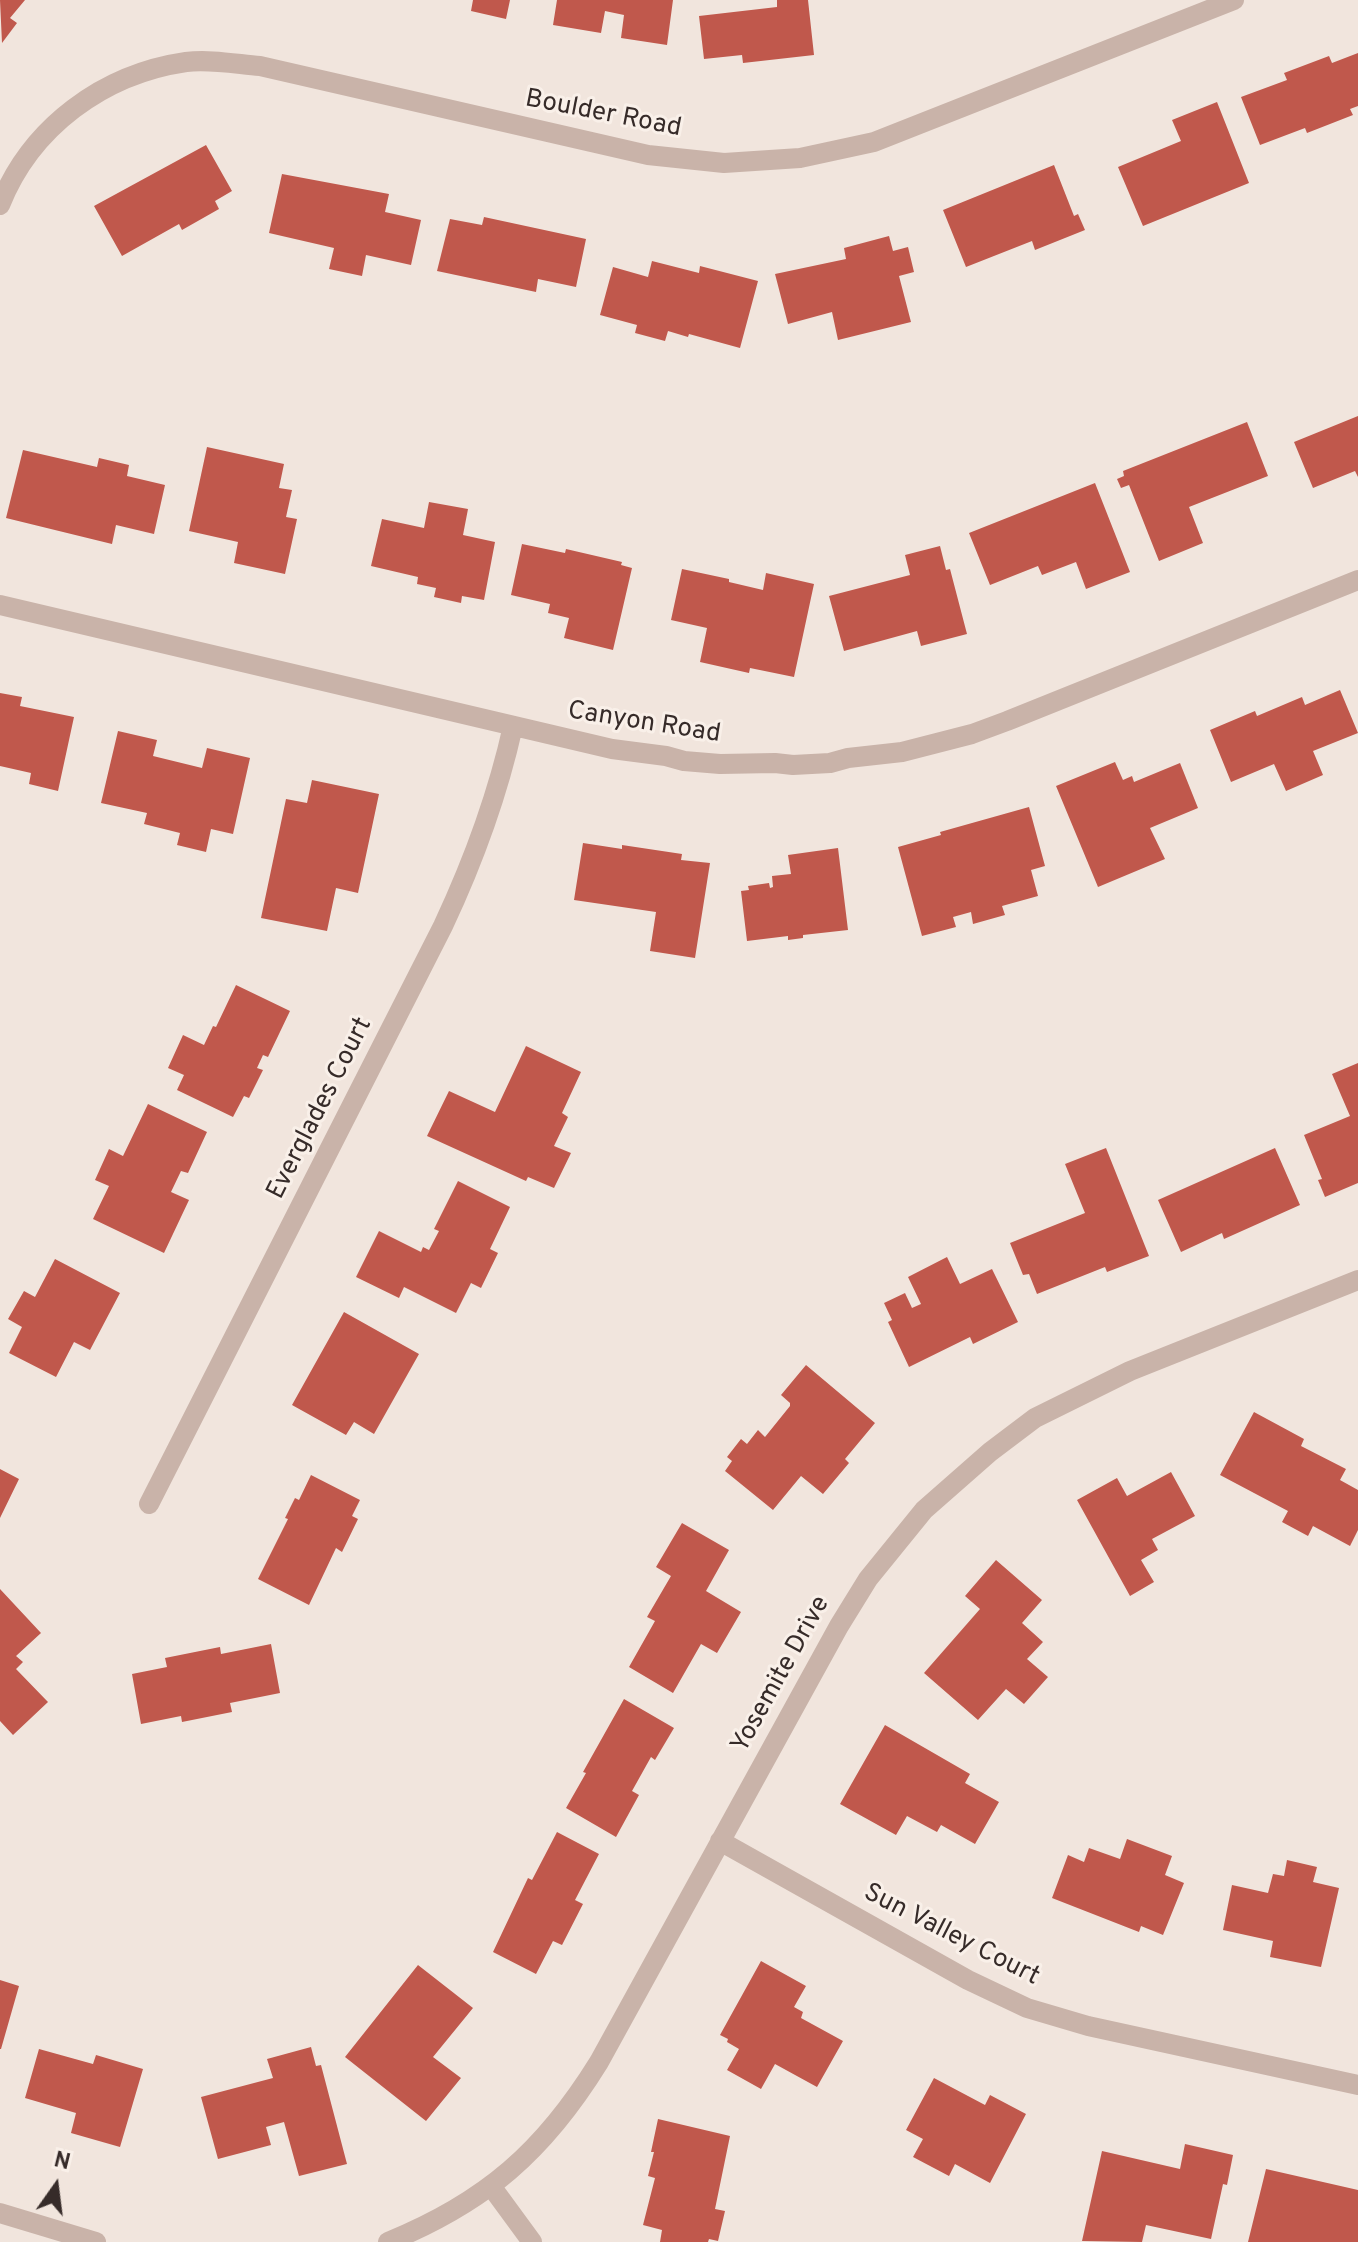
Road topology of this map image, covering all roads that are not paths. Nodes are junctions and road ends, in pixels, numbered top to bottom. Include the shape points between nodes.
1 (1234, 0) edge
2 (0, 205) edge
3 (1358, 580) edge
4 (0, 605) edge
5 (513, 726) junction
6 (1358, 1280) edge
7 (149, 1504) dead end
8 (720, 1841) junction
9 (1358, 2085) edge
10 (491, 2186) junction
11 (0, 2213) edge
12 (96, 2242) edge
13 (388, 2242) edge
14 (532, 2242) edge

1 - 2 street, Boulder Road via 874,142 800,158 724,163 648,155 260,66 186,62 132,75 67,113 25,158
3 - 5 street, Canyon Road via 1007,721 902,752 830,763 720,764 612,749
4 - 5 street, Canyon Road
5 - 7 street, Everglades Court via 479,846 443,926
6 - 8 street, Yosemite Drive via 1130,1371 1035,1418 949,1486 900,1537 857,1595
8 - 9 street, Sun Valley Court via 1027,2008
8 - 10 street, Yosemite Drive via 581,2090 551,2130
10 - 13 street, Yosemite Drive via 445,2216
10 - 14 street
11 - 12 street

